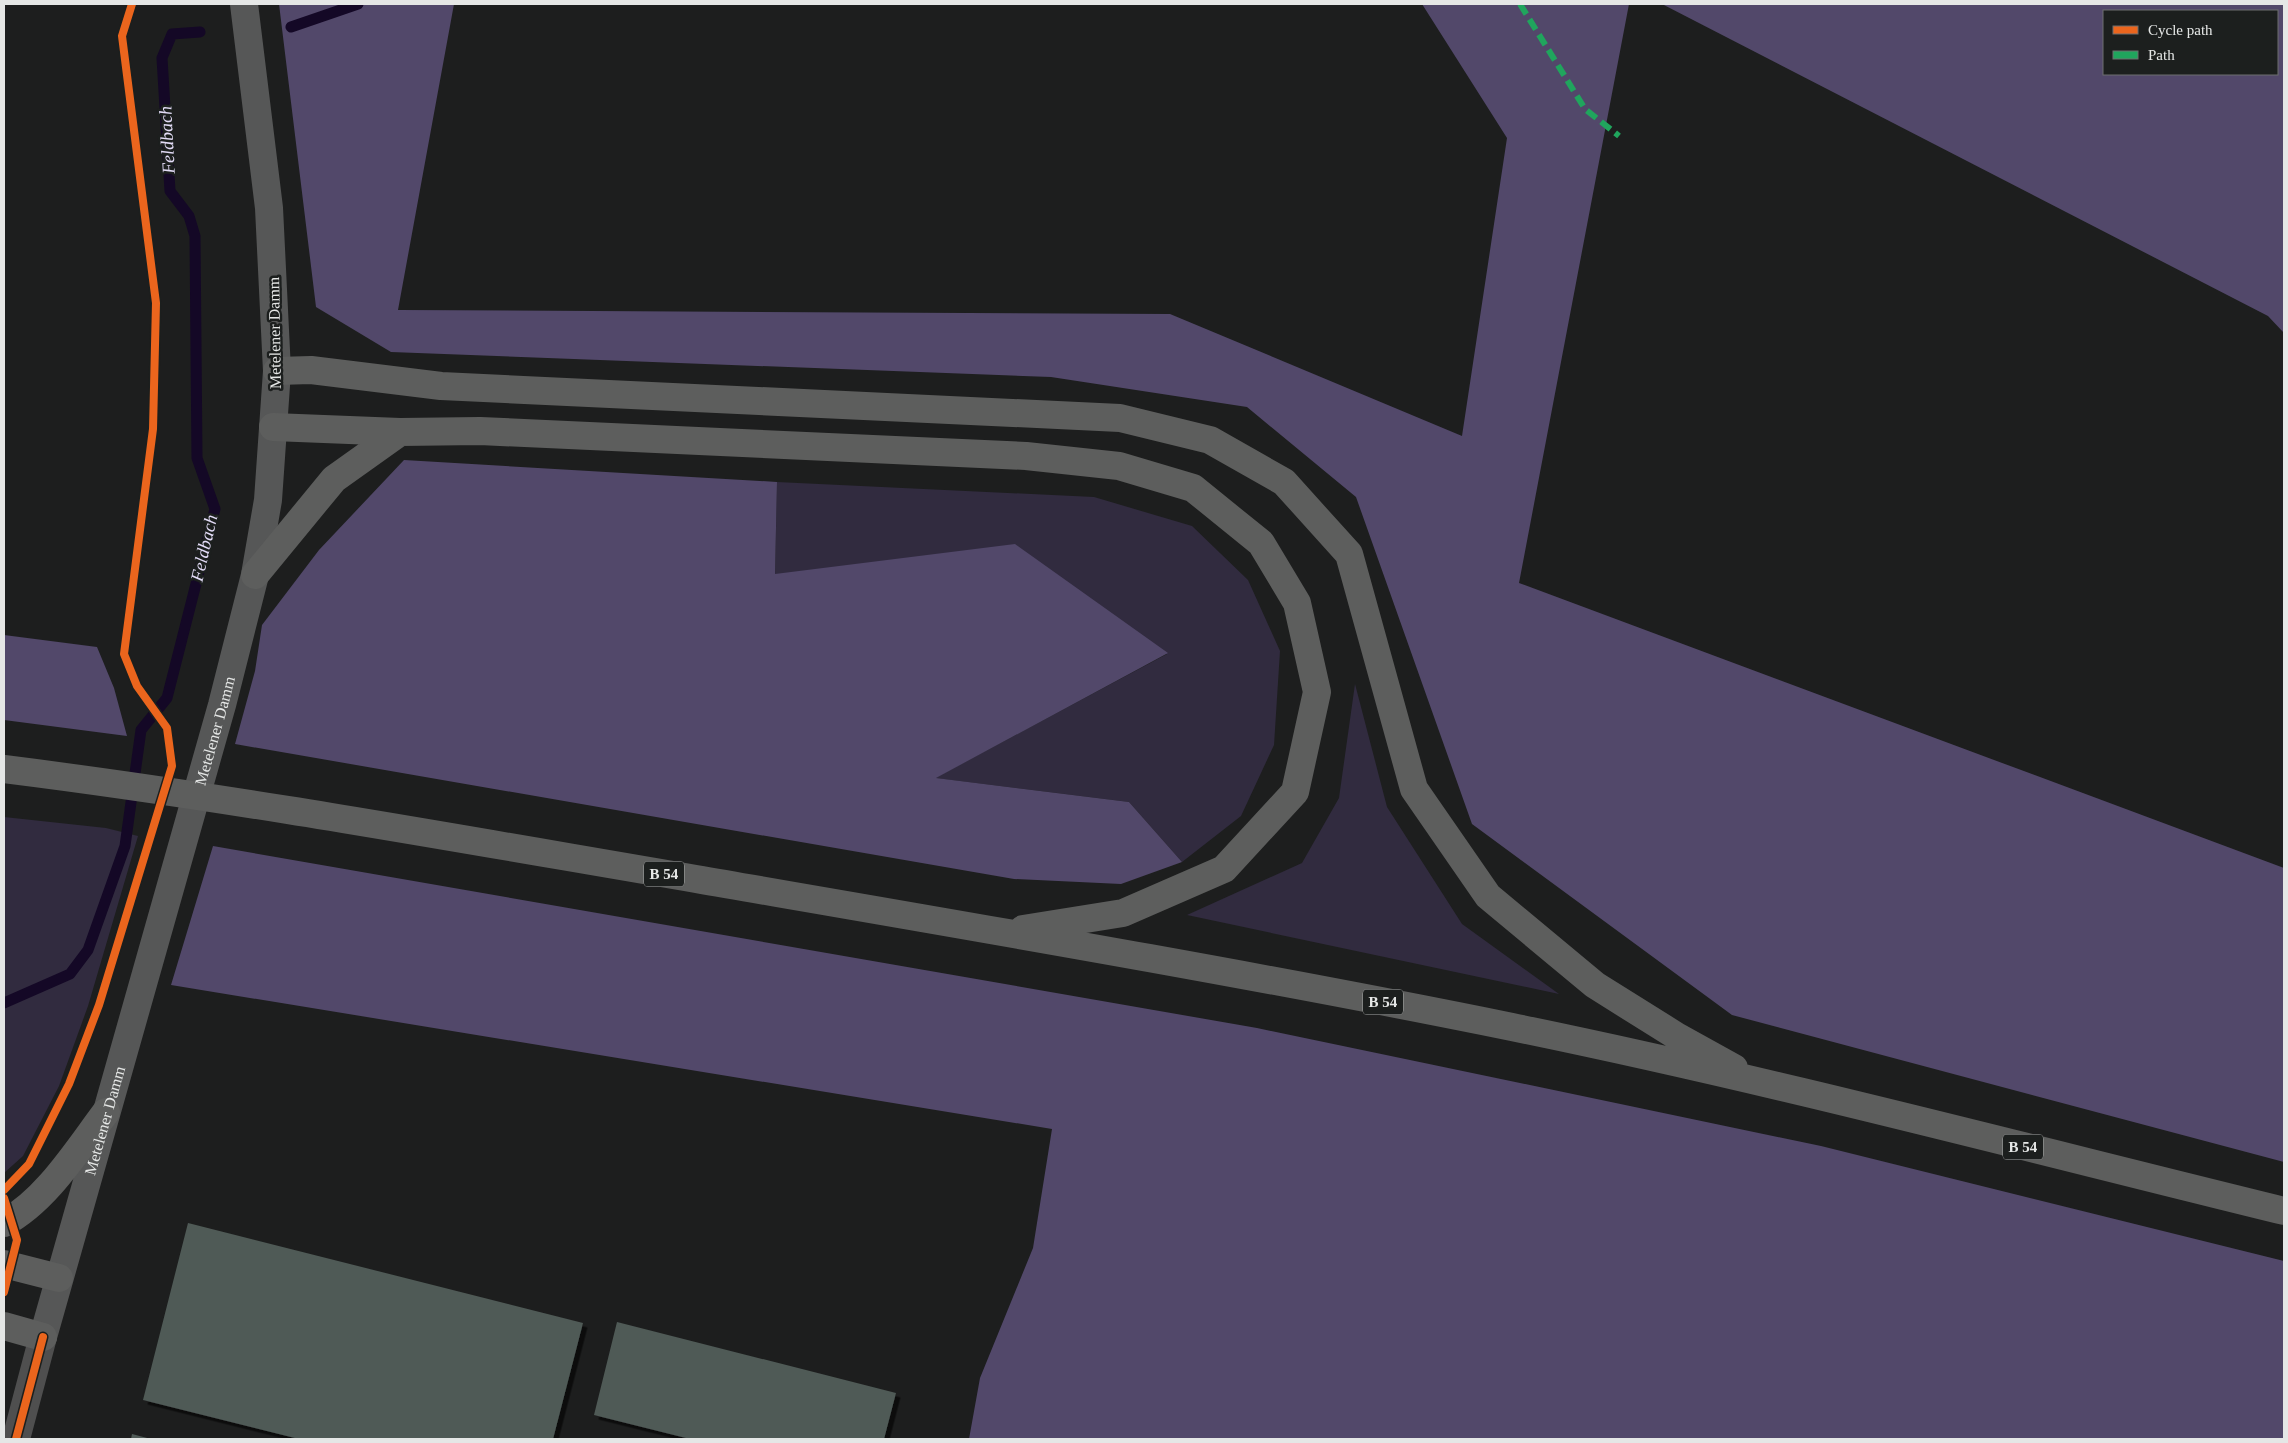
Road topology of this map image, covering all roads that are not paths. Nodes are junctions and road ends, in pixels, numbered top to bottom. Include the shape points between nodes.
1 (244, 4) edge
2 (277, 370) junction
3 (274, 428) junction
4 (400, 432) junction
5 (254, 575) junction
6 (4, 769) edge
7 (1003, 932) junction
8 (1762, 1083) junction
9 (106, 1112) junction
10 (2284, 1211) edge
11 (4, 1223) edge
12 (4, 1264) edge
13 (59, 1278) junction
14 (4, 1326) edge
15 (43, 1337) junction
16 (16, 1439) edge

1 - 2 main road, Metelener Damm via 269,208
2 - 3 main road, Metelener Damm
2 - 8 highway via 311,370 441,386 1120,418 1210,440 1284,482 1349,554 1414,788 1488,896 1596,986 1678,1037
3 - 4 highway
3 - 5 main road, Metelener Damm via 268,500
4 - 5 highway via 334,479
4 - 7 highway via 480,431 1016,455 1119,466 1193,488 1261,543 1297,603 1317,692 1295,792 1224,869 1123,913
5 - 9 main road, Metelener Damm via 222,705
6 - 7 highway, B 54 via 326,816
7 - 8 highway, B 54 via 1515,1028
8 - 10 highway, B 54
9 - 11 highway via 46,1189
9 - 13 main road, Metelener Damm
12 - 13 highway
13 - 15 main road, Metelener Damm
14 - 15 highway
15 - 16 street, Metelener Damm

